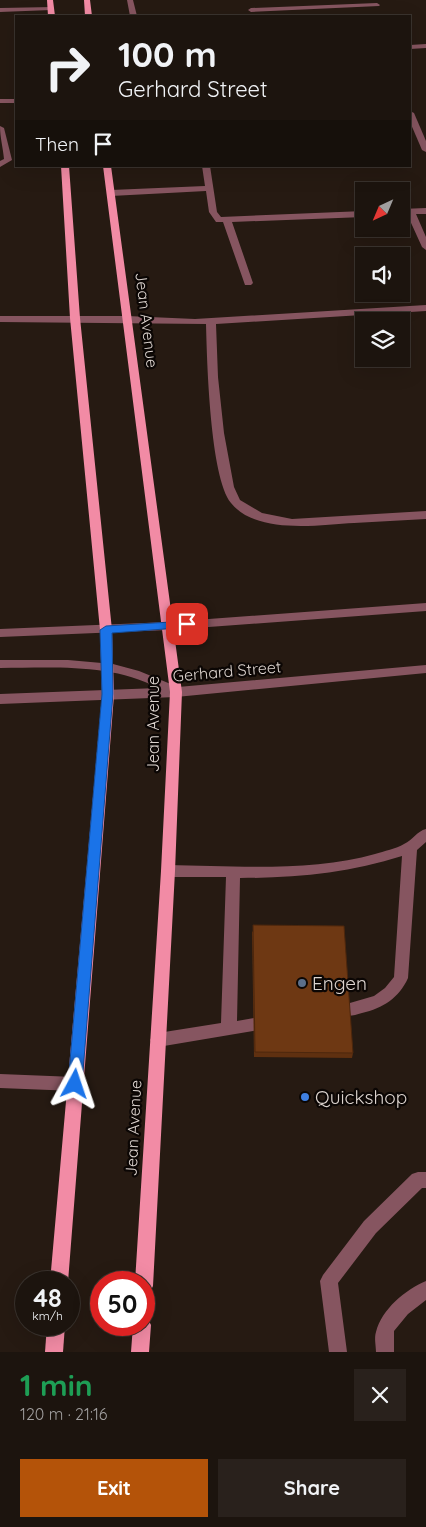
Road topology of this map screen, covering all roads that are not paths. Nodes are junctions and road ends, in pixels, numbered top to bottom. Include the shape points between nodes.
1 (87, 0) edge
2 (130, 0) edge
3 (379, 3) edge
4 (51, 4) edge
5 (0, 10) edge
6 (250, 10) dead end
7 (89, 15) edge
8 (134, 15) edge
9 (371, 15) edge
10 (426, 46) edge
11 (411, 47) edge
12 (0, 101) edge
13 (15, 101) edge
14 (411, 116) edge
15 (0, 128) edge
16 (411, 143) edge
17 (425, 145) edge
18 (0, 165) edge
19 (65, 167) edge
20 (107, 167) edge
21 (206, 167) edge
22 (210, 188) junction
23 (111, 193) junction
24 (426, 211) edge
25 (410, 212) edge
26 (355, 214) edge
27 (410, 219) edge
28 (227, 220) junction
29 (426, 247) edge
30 (248, 283) dead end
31 (426, 308) edge
32 (75, 318) junction
33 (0, 319) edge
34 (127, 319) junction
35 (211, 322) junction
36 (426, 515) edge
37 (426, 607) edge
38 (168, 626) junction
39 (106, 630) junction
40 (0, 633) edge
41 (0, 664) edge
42 (107, 667) junction
43 (426, 669) edge
44 (176, 692) junction
45 (108, 694) junction
46 (0, 699) edge
47 (426, 834) edge
48 (410, 848) junction
49 (168, 871) junction
50 (233, 871) junction
51 (348, 1010) edge
52 (254, 1025) edge
53 (229, 1028) junction
54 (158, 1040) junction
55 (0, 1082) edge
56 (75, 1084) junction
57 (426, 1180) edge
58 (60, 1271) edge
59 (145, 1271) edge
60 (426, 1290) edge
61 (55, 1336) edge
62 (141, 1336) edge
63 (54, 1352) edge
64 (140, 1352) edge
65 (338, 1352) edge
66 (385, 1352) edge

1 - 7 main road
2 - 8 street
3 - 6 street
3 - 9 street
4 - 5 street
10 - 11 street
12 - 13 street
14 - 17 street
15 - 18 street via 8,160
16 - 17 street
19 - 32 main road
20 - 23 main road, Jean Avenue
21 - 22 street
22 - 23 street
22 - 28 street via 214,216
23 - 34 main road, Jean Avenue
24 - 25 street
26 - 28 street
27 - 29 street
28 - 30 street
31 - 35 street
32 - 33 street
32 - 34 street
32 - 39 main road
34 - 35 street
34 - 38 main road, Jean Avenue
35 - 36 street via 214,402 220,448 230,493 242,507 281,522 300,523
37 - 38 street
38 - 39 street
38 - 44 main road, Jean Avenue
39 - 40 street
39 - 42 main road
41 - 42 street
42 - 44 street via 158,680
42 - 45 main road
43 - 44 street, Gerhard Street
44 - 45 street, Gerhard Street
44 - 49 main road, Jean Avenue
45 - 46 street, Gerhard Street
45 - 56 main road
47 - 48 street
48 - 50 street via 373,860 329,868
48 - 51 street via 401,978 392,992 379,1002
49 - 50 street
49 - 54 main road, Jean Avenue
50 - 53 street
52 - 53 street
53 - 54 street
54 - 59 main road, Jean Avenue
55 - 56 street
56 - 58 main road
57 - 65 street via 418,1180 370,1227 329,1281
60 - 66 street via 393,1317 385,1333
61 - 63 main road
62 - 64 main road

